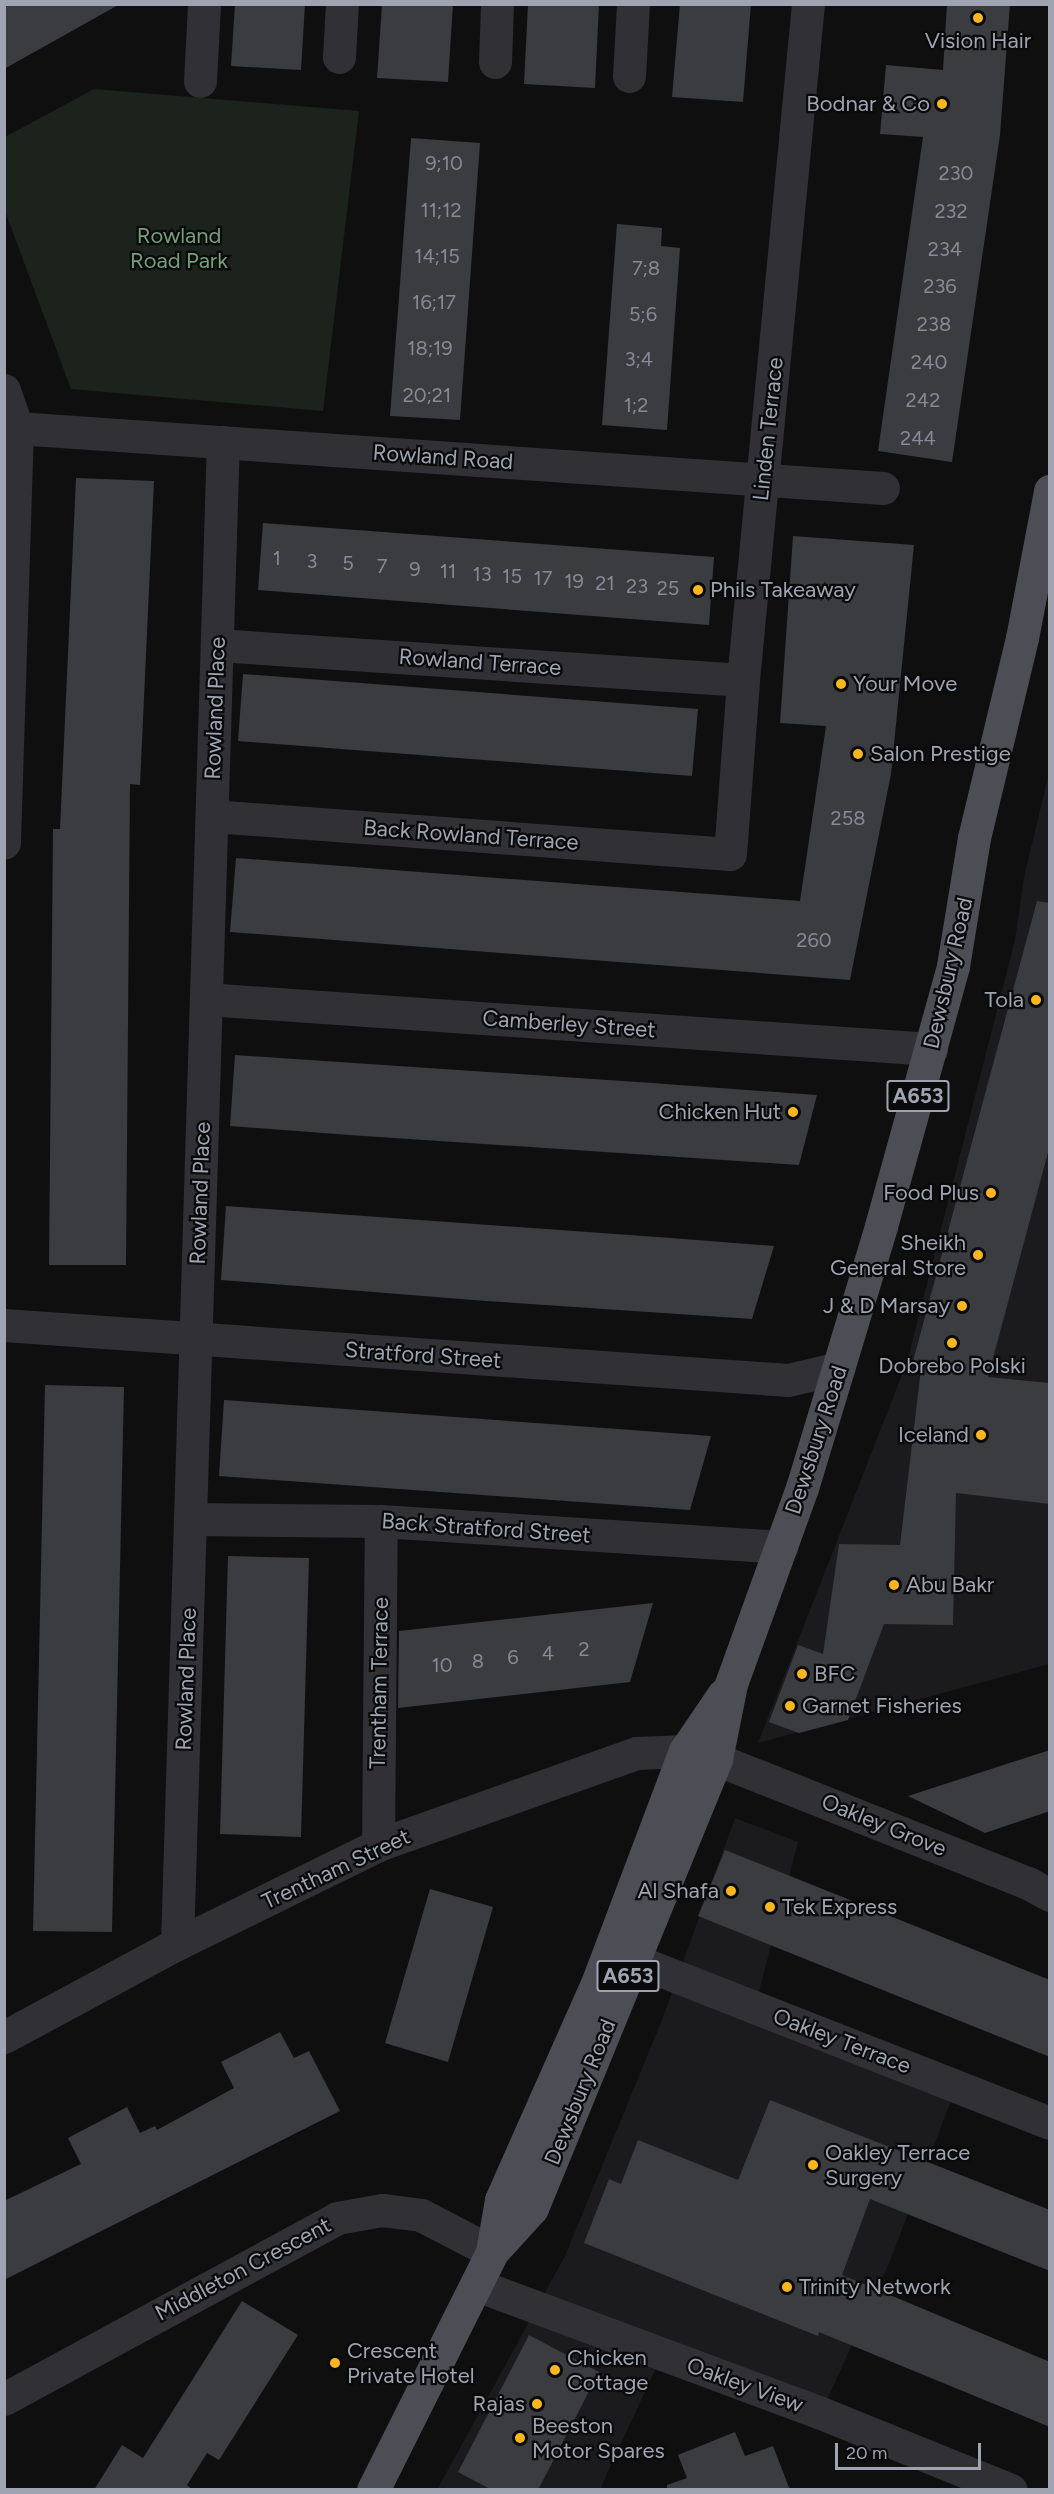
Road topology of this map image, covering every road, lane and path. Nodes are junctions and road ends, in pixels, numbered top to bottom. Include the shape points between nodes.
1 (204, 4) edge
2 (342, 4) edge
3 (497, 4) edge
4 (633, 4) edge
5 (808, 4) edge
6 (339, 57) dead end
7 (495, 62) dead end
8 (629, 76) dead end
9 (200, 81) dead end
10 (4, 390) edge
11 (11, 431) edge
12 (223, 442) junction
13 (763, 480) junction
14 (883, 489) dead end
15 (1049, 494) edge
16 (1050, 614) edge
17 (1022, 638) junction
18 (217, 645) junction
19 (743, 680) junction
20 (212, 816) junction
21 (4, 843) edge
22 (730, 854) joint
23 (207, 999) junction
24 (931, 1049) junction
25 (4, 1325) edge
26 (196, 1339) junction
27 (839, 1368) junction
28 (191, 1519) junction
29 (381, 1521) junction
30 (781, 1547) junction
31 (731, 1684) junction
32 (685, 1751) junction
33 (716, 1759) junction
34 (378, 1845) junction
35 (1050, 1895) edge
36 (177, 1944) junction
37 (634, 1960) junction
38 (4, 2037) edge
39 (1050, 2123) edge
40 (492, 2252) junction
41 (477, 2285) junction
42 (4, 2398) edge
43 (374, 2490) edge
44 (1011, 2490) edge

1 - 9 street
2 - 6 street
3 - 7 street
4 - 8 street
5 - 13 street, Linden Terrace
10 - 11 street
11 - 12 street, Rowland Road
11 - 21 street
12 - 13 street, Rowland Road
12 - 18 street, Rowland Place
13 - 14 street, Rowland Road
13 - 19 street, Linden Terrace
15 - 17 main road, Dewsbury Road / A653
16 - 17 main road
17 - 24 main road, Dewsbury Road / A653 via 974,837 953,966
18 - 19 street, Rowland Terrace
18 - 20 street, Rowland Place
19 - 22 street, Linden Terrace
20 - 22 street, Back Rowland Terrace
20 - 23 street, Rowland Place
23 - 24 street, Camberley Street
23 - 26 street, Rowland Place
24 - 27 main road, Dewsbury Road / A653
25 - 26 street, Stratford Street
26 - 27 street, Stratford Street via 774,1379 811,1377
26 - 28 street, Rowland Place
27 - 30 main road, Dewsbury Road / A653
28 - 29 street, Back Stratford Street
28 - 36 street, Rowland Place
29 - 30 street, Back Stratford Street
29 - 34 street, Trentham Terrace
30 - 31 main road, Dewsbury Road / A653
31 - 32 main road, Dewsbury Road / A653
31 - 33 main road, Dewsbury Road / A653
32 - 34 street, Trentham Street via 636,1753
32 - 40 main road, Dewsbury Road / A653 via 598,1981 501,2200
33 - 35 street, Oakley Grove
33 - 37 main road, Dewsbury Road / A653
34 - 36 street, Trentham Street
36 - 38 street, Trentham Street
37 - 39 street, Oakley Terrace
37 - 40 main road, Dewsbury Road / A653 via 532,2208
40 - 41 main road, Dewsbury Road / A653
40 - 42 street, Middleton Crescent via 421,2215 382,2210 338,2218
41 - 43 main road, Dewsbury Road / A653
41 - 44 street, Oakley View

